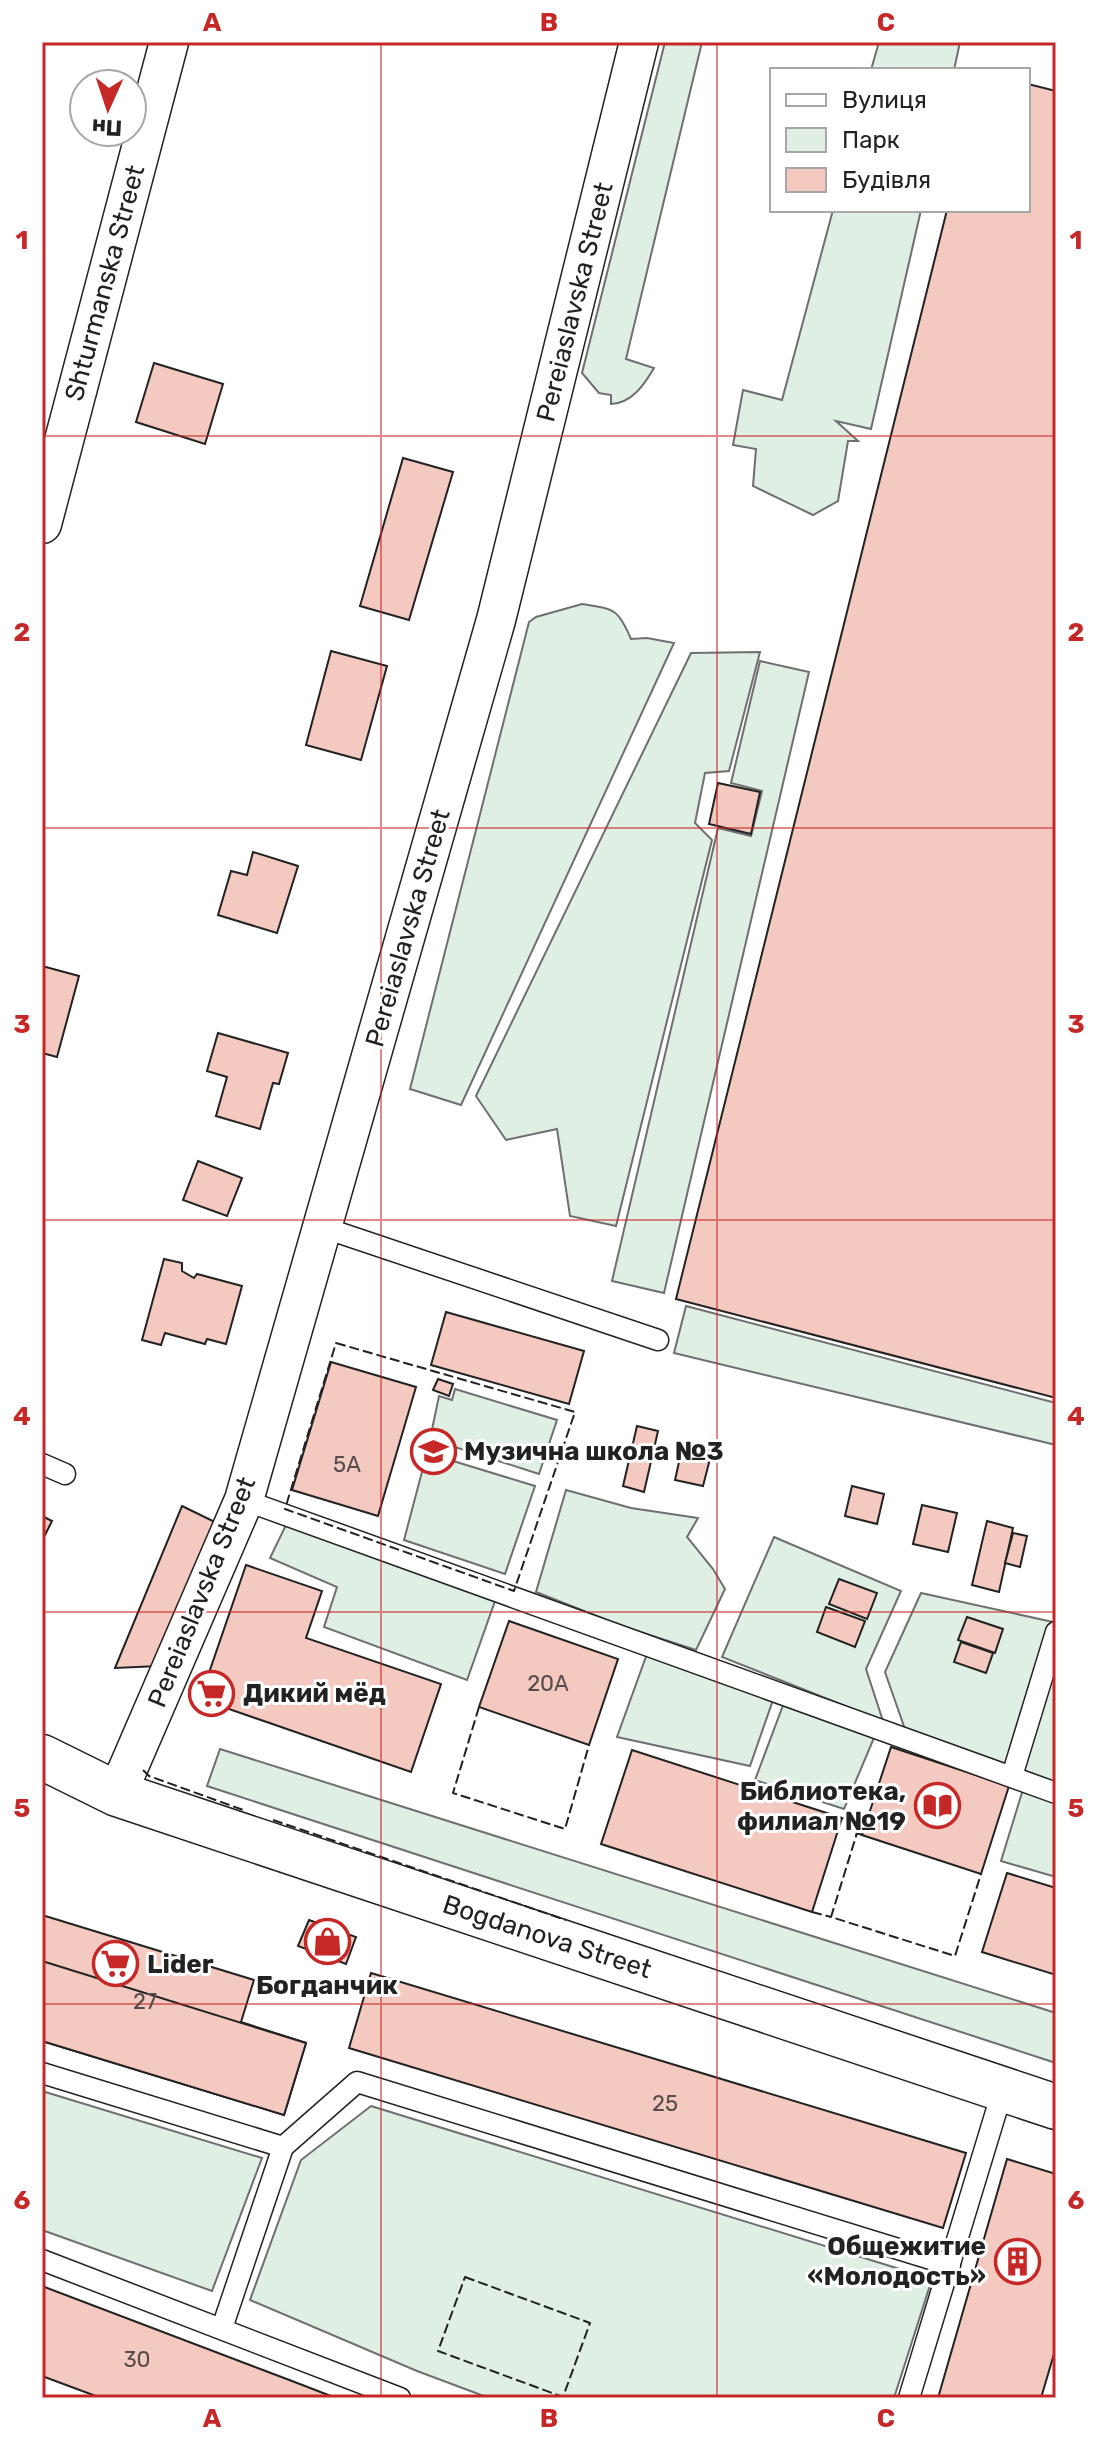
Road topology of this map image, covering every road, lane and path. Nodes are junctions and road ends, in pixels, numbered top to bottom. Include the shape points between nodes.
1 (169, 42) edge
2 (639, 42) edge
3 (42, 524) edge
4 (322, 1227) junction
5 (658, 1340) dead end
6 (42, 1464) edge
7 (65, 1474) dead end
8 (244, 1500) junction
9 (1056, 1632) edge
10 (42, 1757) edge
11 (1012, 1776) junction
12 (1056, 1793) edge
13 (117, 1794) junction
14 (42, 2073) edge
15 (1003, 2089) junction
16 (1056, 2107) edge
17 (283, 2147) junction
18 (42, 2260) edge
19 (950, 2265) junction
20 (222, 2328) junction
21 (400, 2398) edge
22 (909, 2398) edge

1 - 3 street, Shturmanska Street
2 - 4 street, Pereiaslavska Street via 496,620
4 - 5 lane
4 - 8 street, Pereiaslavska Street
6 - 7 lane
8 - 11 lane
8 - 13 street, Pereiaslavska Street
9 - 11 lane
10 - 13 main road, Bogdanova Street
11 - 12 lane
13 - 15 main road, Bogdanova Street
14 - 17 lane
15 - 16 main road, Bogdanova Street
15 - 19 lane
17 - 19 lane via 357,2082
17 - 20 lane
18 - 20 lane
19 - 22 lane
20 - 21 lane

